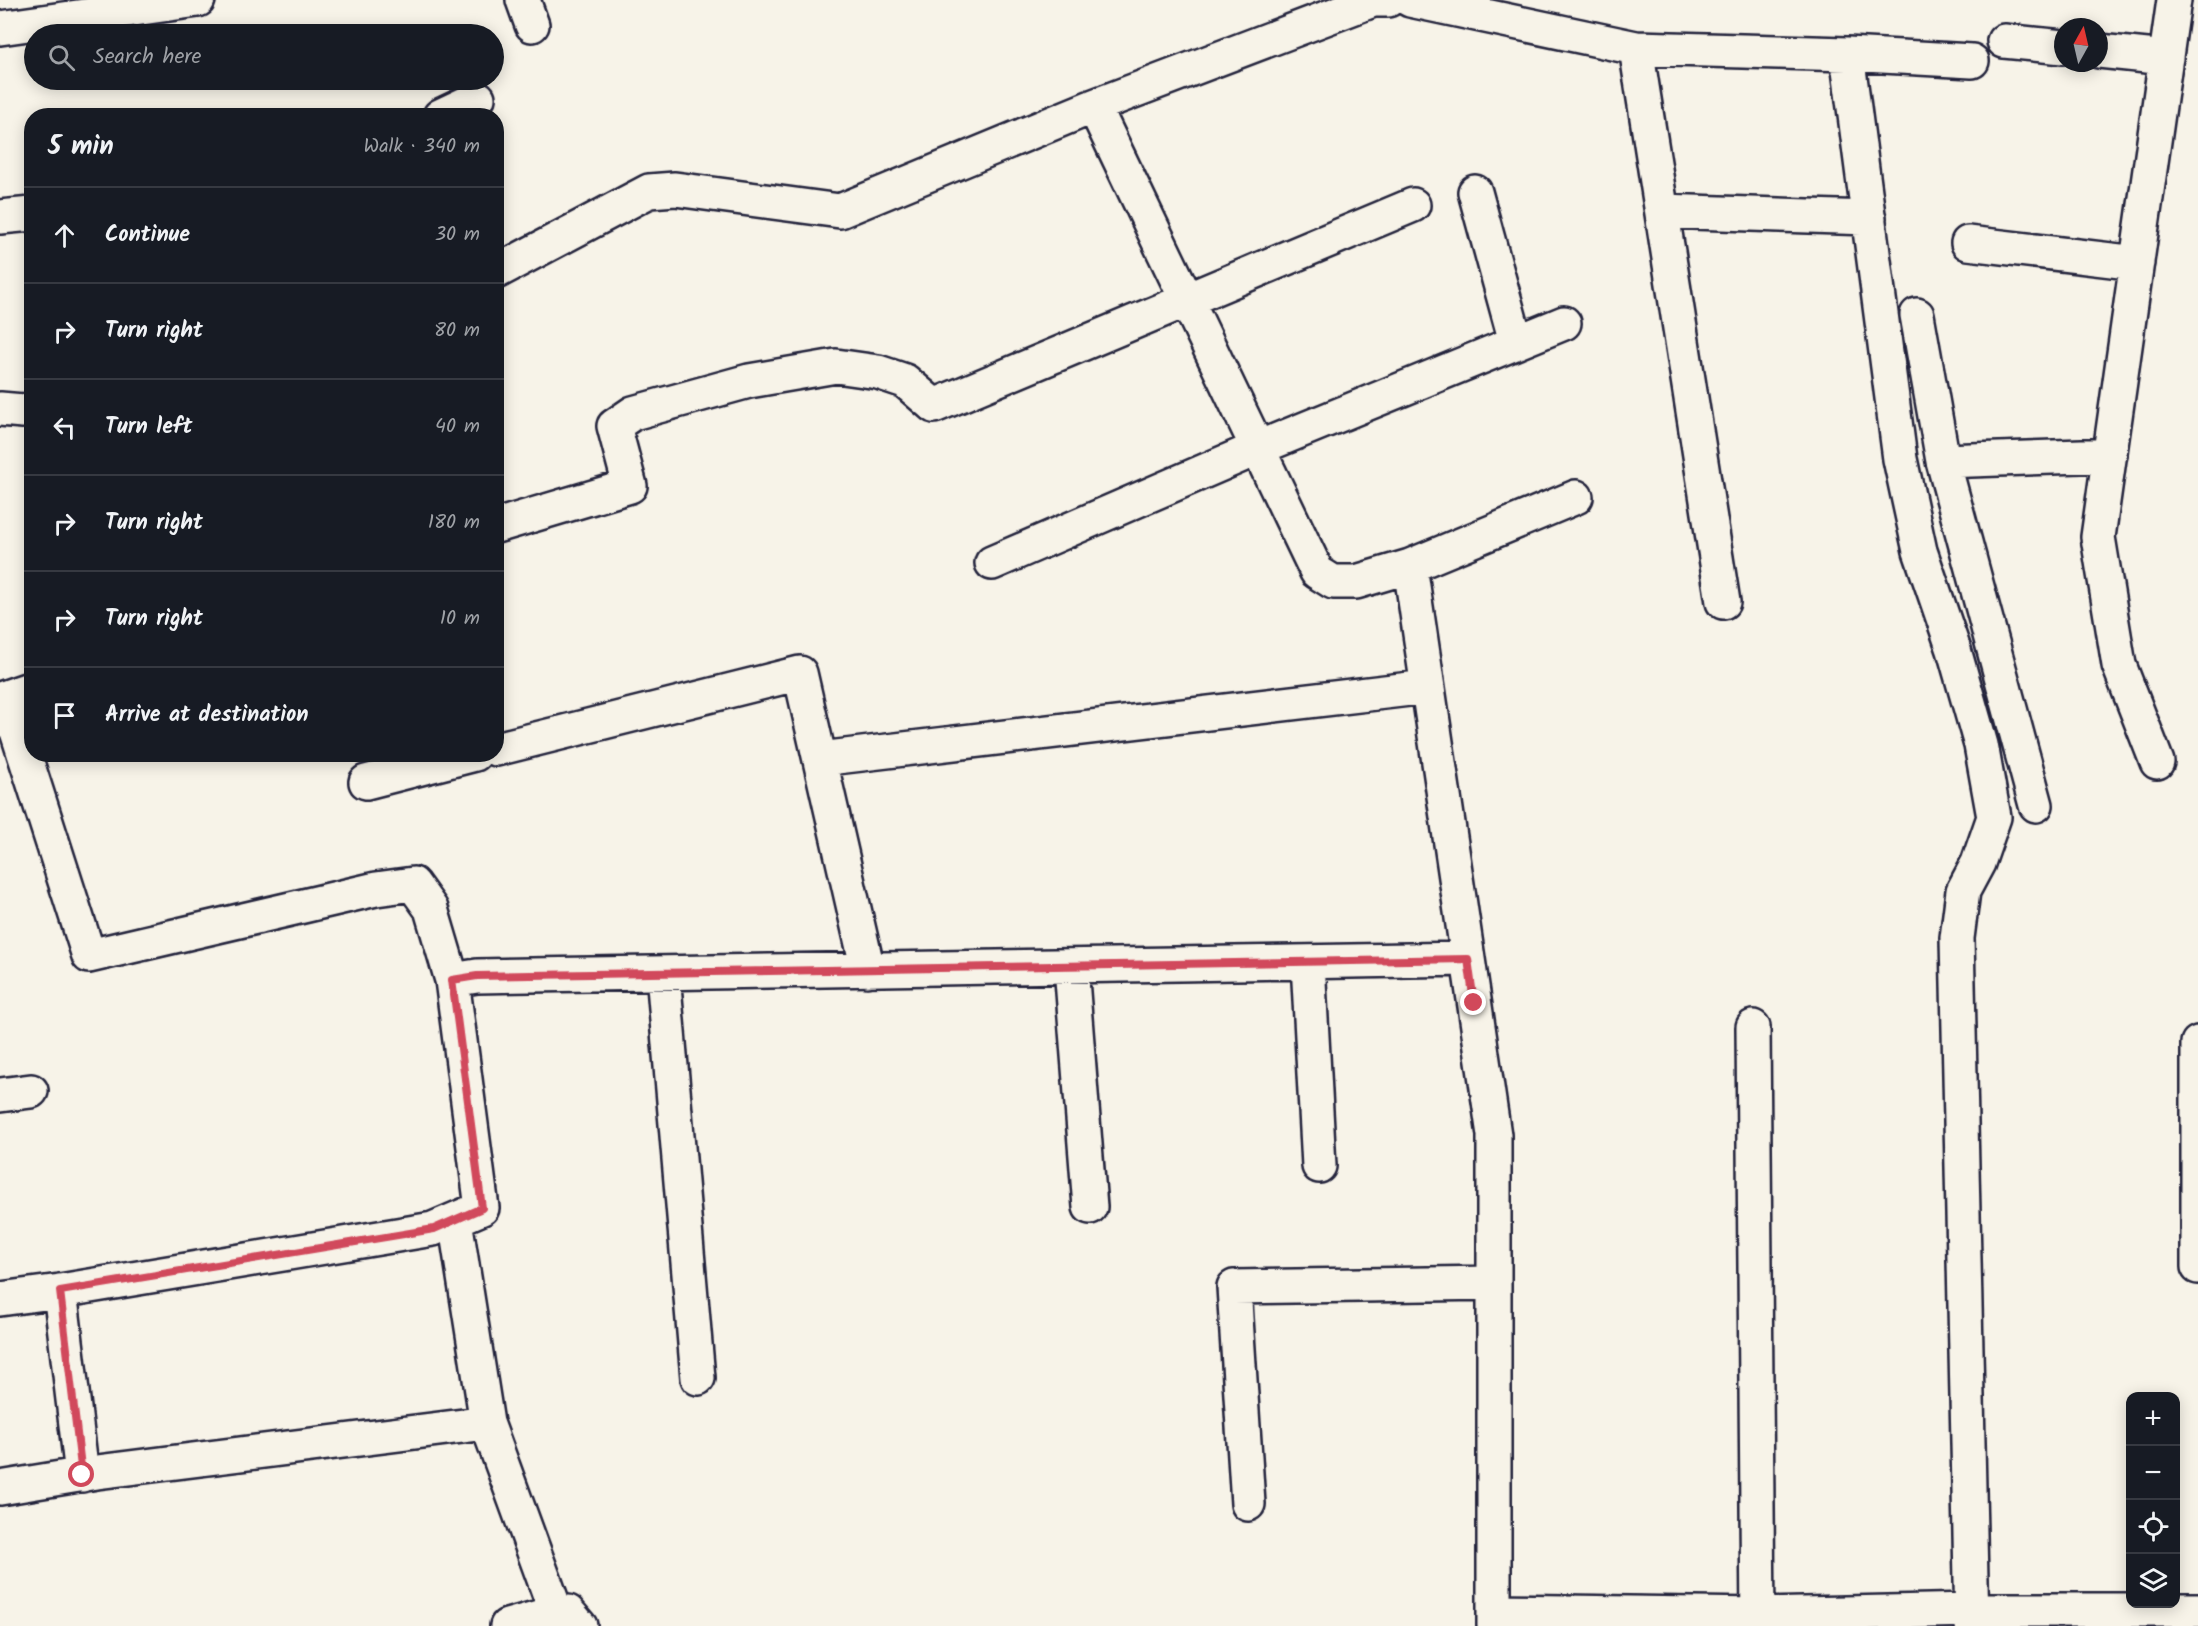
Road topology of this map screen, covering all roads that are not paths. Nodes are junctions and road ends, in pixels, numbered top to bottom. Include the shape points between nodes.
1 (198, 0) edge
2 (1388, 0) edge
3 (1410, 0) edge
4 (2174, 0) edge
5 (28, 24) edge
6 (24, 25) edge
7 (0, 28) edge
8 (2004, 41) dead end
9 (2054, 46) edge
10 (1636, 48) junction
11 (2108, 52) edge
12 (1847, 54) junction
13 (2166, 58) junction
14 (1972, 61) dead end
15 (478, 98) dead end
16 (1094, 106) junction
17 (457, 108) edge
18 (1475, 192) dead end
19 (1413, 205) dead end
20 (1662, 211) junction
21 (24, 215) edge
22 (0, 217) edge
23 (1869, 218) junction
24 (1968, 243) dead end
25 (2137, 263) junction
26 (504, 268) edge
27 (1187, 299) junction
28 (1917, 315) dead end
29 (1564, 323) dead end
30 (1516, 342) junction
31 (0, 409) edge
32 (24, 411) edge
33 (1258, 448) junction
34 (2110, 455) junction
35 (1943, 461) junction
36 (1576, 497) dead end
37 (504, 524) edge
38 (992, 563) dead end
39 (1410, 566) junction
40 (1723, 602) dead end
41 (1427, 687) junction
42 (12, 694) edge
43 (24, 735) edge
44 (504, 746) edge
45 (820, 759) junction
46 (32, 762) edge
47 (442, 762) edge
48 (2157, 762) dead end
49 (366, 782) dead end
50 (2036, 805) dead end
51 (1468, 959) junction
52 (1308, 963) junction
53 (1071, 967) junction
54 (868, 970) junction
55 (663, 974) junction
56 (452, 980) junction
57 (1754, 1027) dead end
58 (2198, 1043) edge
59 (1319, 1166) dead end
60 (1090, 1207) dead end
61 (455, 1220) junction
62 (2198, 1267) edge
63 (1494, 1282) junction
64 (60, 1291) junction
65 (0, 1299) edge
66 (698, 1378) dead end
67 (487, 1423) junction
68 (82, 1475) junction
69 (0, 1488) edge
70 (1248, 1503) dead end
71 (2198, 1610) edge
72 (1494, 1618) edge
73 (1972, 1618) edge
74 (568, 1619) edge
75 (1758, 1620) edge
76 (507, 1626) edge

1 - 5 street
2 - 16 street via 1373,0
3 - 10 street
4 - 13 street
6 - 7 street
8 - 9 street
10 - 12 street
10 - 20 street
11 - 13 street
12 - 14 street
12 - 23 street
13 - 25 street
15 - 17 street
16 - 26 street via 840,211 675,189 649,190
16 - 27 street
18 - 30 street
19 - 27 street
20 - 23 street
20 - 40 street
21 - 22 street
23 - 73 street via 1900,459 1920,551 1982,744 1994,817 1978,863 1963,891 1958,938
24 - 25 street
25 - 34 street
27 - 33 street
27 - 37 street via 934,406 906,381 836,366 749,381 633,413 614,426 630,486
28 - 35 street
29 - 30 street
30 - 33 street
31 - 32 street
33 - 38 street
33 - 39 street via 1317,572 1333,582 1356,582
34 - 35 street
34 - 48 street via 2098,537 2119,665
35 - 50 street
36 - 39 street
39 - 41 street
41 - 45 street
41 - 51 street
42 - 43 street
44 - 45 street via 800,673
45 - 54 street
46 - 56 street via 89,956 376,889 413,885 430,909
47 - 49 street
51 - 52 street
51 - 63 street via 1494,1135
52 - 53 street
52 - 59 street
53 - 54 street
53 - 60 street
54 - 55 street
55 - 56 street via 477,976
55 - 66 street
56 - 61 street via 482,1208
57 - 75 street
58 - 62 street
61 - 64 street via 434,1229
61 - 67 street
63 - 70 street via 1234,1287
63 - 72 street
64 - 65 street
64 - 68 street
67 - 68 street
67 - 74 street
68 - 69 street
71 - 73 street
72 - 75 street
73 - 75 street
74 - 76 street

